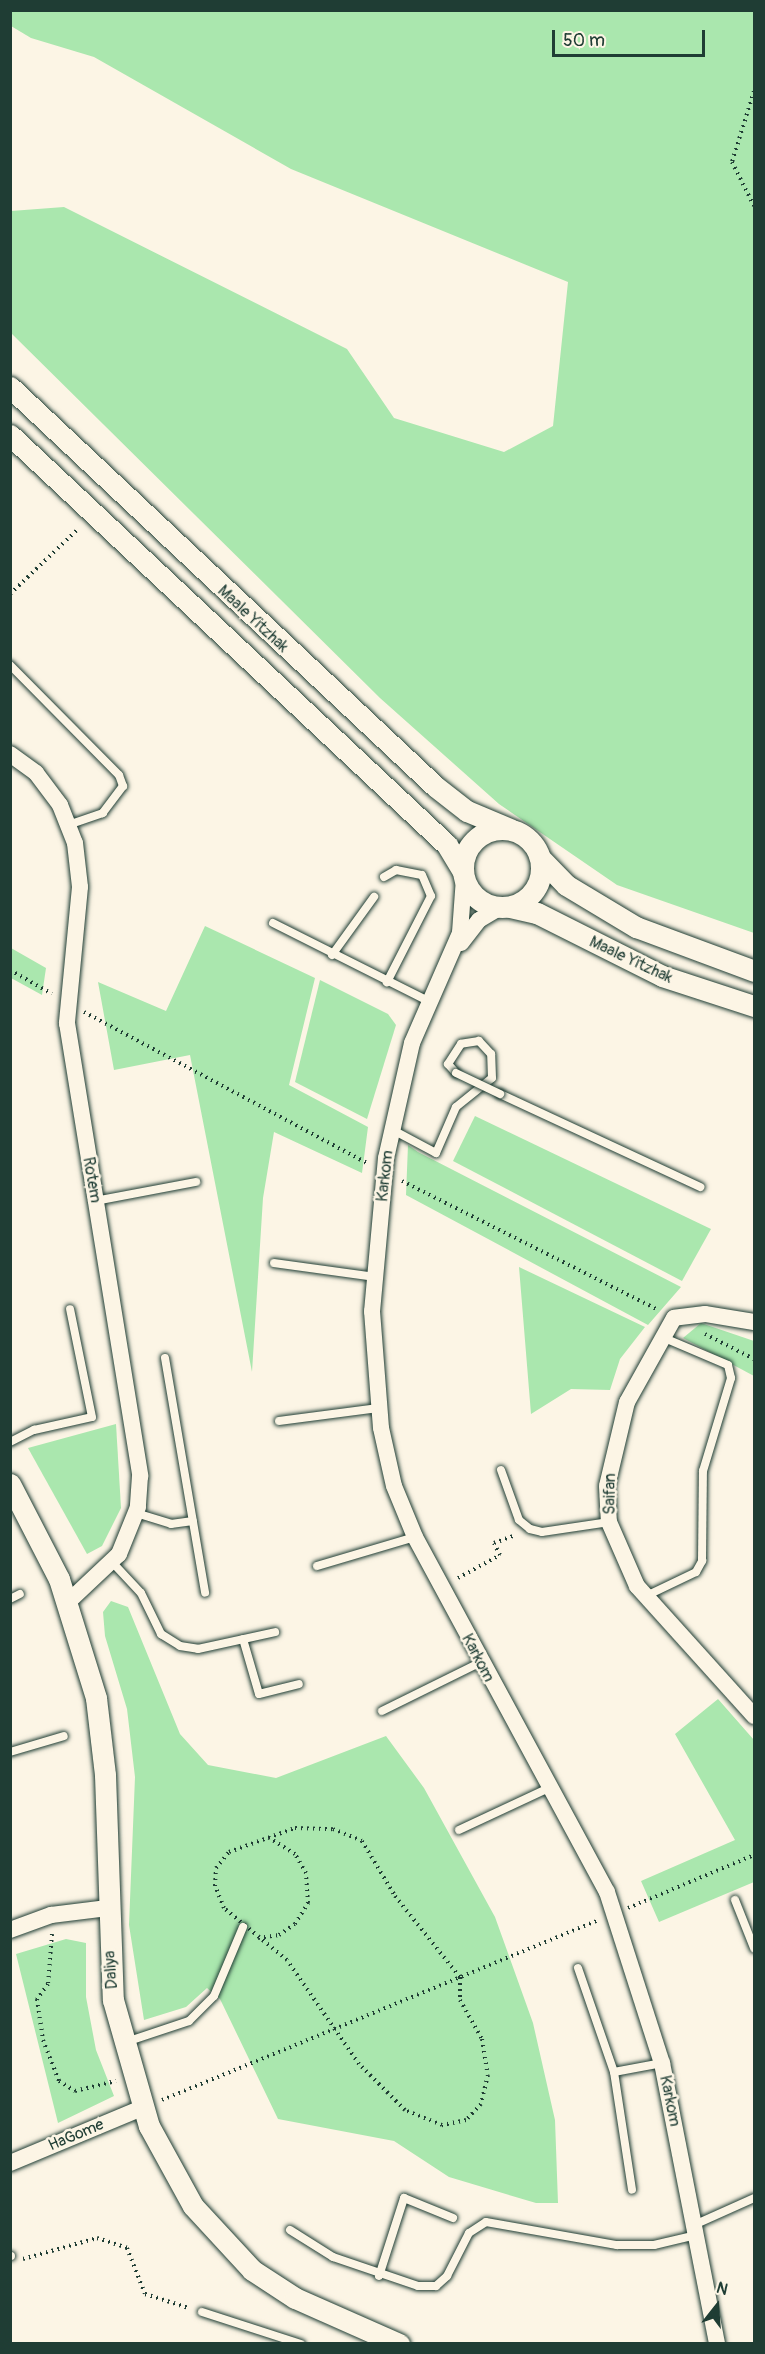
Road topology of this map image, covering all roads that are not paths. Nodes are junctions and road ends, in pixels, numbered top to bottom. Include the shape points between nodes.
1 (10, 387) edge
2 (10, 435) edge
3 (10, 665) edge
4 (10, 754) edge
5 (68, 825) junction
6 (510, 829) junction
7 (541, 859) junction
8 (464, 875) junction
9 (384, 877) dead end
10 (374, 897) dead end
11 (506, 907) junction
12 (273, 922) dead end
13 (332, 956) junction
14 (450, 958) junction
15 (754, 971) edge
16 (387, 982) junction
17 (429, 1001) junction
18 (754, 1006) edge
19 (391, 1129) junction
20 (196, 1182) dead end
21 (700, 1187) dead end
22 (95, 1201) junction
23 (274, 1263) dead end
24 (375, 1277) junction
25 (70, 1309) dead end
26 (754, 1322) edge
27 (662, 1337) junction
28 (165, 1359) dead end
29 (378, 1408) junction
30 (279, 1421) dead end
31 (10, 1442) edge
32 (501, 1470) dead end
33 (10, 1485) edge
34 (136, 1513) junction
35 (193, 1521) junction
36 (609, 1522) junction
37 (415, 1537) junction
38 (112, 1562) junction
39 (317, 1566) dead end
40 (205, 1593) dead end
41 (20, 1594) dead end
42 (646, 1596) junction
43 (10, 1599) edge
44 (68, 1602) junction
45 (276, 1632) dead end
46 (243, 1639) junction
47 (481, 1662) junction
48 (299, 1684) dead end
49 (382, 1711) dead end
50 (754, 1716) edge
51 (64, 1736) dead end
52 (10, 1752) edge
53 (552, 1786) junction
54 (459, 1830) dead end
55 (735, 1900) dead end
56 (108, 1908) junction
57 (243, 1928) road end
58 (10, 1930) edge
59 (754, 1948) edge
60 (578, 1968) dead end
61 (121, 2044) junction
62 (662, 2063) junction
63 (614, 2072) junction
64 (142, 2108) junction
65 (10, 2163) edge
66 (633, 2190) dead end
67 (754, 2198) edge
68 (453, 2218) dead end
69 (290, 2230) dead end
70 (695, 2230) junction
71 (379, 2276) junction
72 (202, 2312) road end
73 (374, 2339) edge
74 (301, 2343) edge
75 (399, 2343) edge
76 (717, 2343) edge

1 - 6 street, Maale Yitzhak via 436,787 467,811
2 - 8 street, Maale Yitzhak via 447,845
3 - 5 lane via 119,775 123,786 103,813
4 - 5 street, Rotem via 36,773
5 - 22 street, Rotem via 80,886 67,1023
6 - 7 street via 536,846
6 - 8 street via 496,828 472,842
7 - 11 street via 538,886
7 - 15 street, Maale Yitzhak via 566,885 636,927
8 - 11 street via 483,903
8 - 14 street, Karkom via 464,914
9 - 16 lane via 396,870 422,875 431,896
10 - 13 lane
11 - 14 street, Karkom via 478,920
11 - 18 street, Maale Yitzhak via 537,914 662,976
12 - 13 lane
13 - 16 lane
14 - 17 street, Karkom
16 - 17 lane
17 - 19 street, Karkom via 412,1043
19 - 21 lane, bridge via 436,1153 456,1107 492,1078 491,1054 478,1041 461,1044 448,1064 456,1073 500,1094
19 - 24 street, Karkom
20 - 22 lane
22 - 34 street, Rotem via 134,1430 140,1476
23 - 24 lane
24 - 29 street, Karkom
25 - 31 lane via 92,1417 34,1430
26 - 27 street, Saifan via 705,1314 674,1318
27 - 36 street, Saifan via 627,1402 614,1445
27 - 42 lane via 728,1365 731,1378 703,1471 702,1561 696,1572
28 - 35 lane
29 - 30 lane
29 - 37 street, Karkom via 394,1486
32 - 36 lane via 519,1520 530,1529 542,1532
33 - 44 street, Daliya via 44,1544
34 - 35 lane via 171,1524
34 - 38 street, Rotem
35 - 40 lane
36 - 42 street, Saifan via 620,1556
37 - 39 lane
37 - 47 street, Karkom
38 - 44 street, Rotem
38 - 46 lane via 141,1593 161,1634 180,1646 198,1648
41 - 43 lane
42 - 50 street, Saifan
44 - 56 street, Daliya via 86,1656 102,1736
45 - 46 lane
46 - 48 lane via 259,1694
47 - 49 lane
47 - 53 street, Karkom
51 - 52 lane
53 - 54 lane
53 - 62 street, Karkom via 614,1914
55 - 59 lane
56 - 58 street via 51,1915
56 - 61 street, Daliya via 109,1958
57 - 61 lane via 214,1996 189,2021
60 - 63 lane
61 - 64 street, Daliya
62 - 63 lane
62 - 70 street, Karkom
63 - 66 lane
64 - 65 street, HaGome
64 - 73 street, Daliya via 168,2168 222,2241 295,2298
67 - 70 lane
68 - 71 lane via 404,2198
69 - 71 lane
70 - 71 lane via 654,2245 616,2245 486,2222 469,2233 436,2286
70 - 76 street, Karkom
72 - 74 lane
73 - 75 street, Daliya

